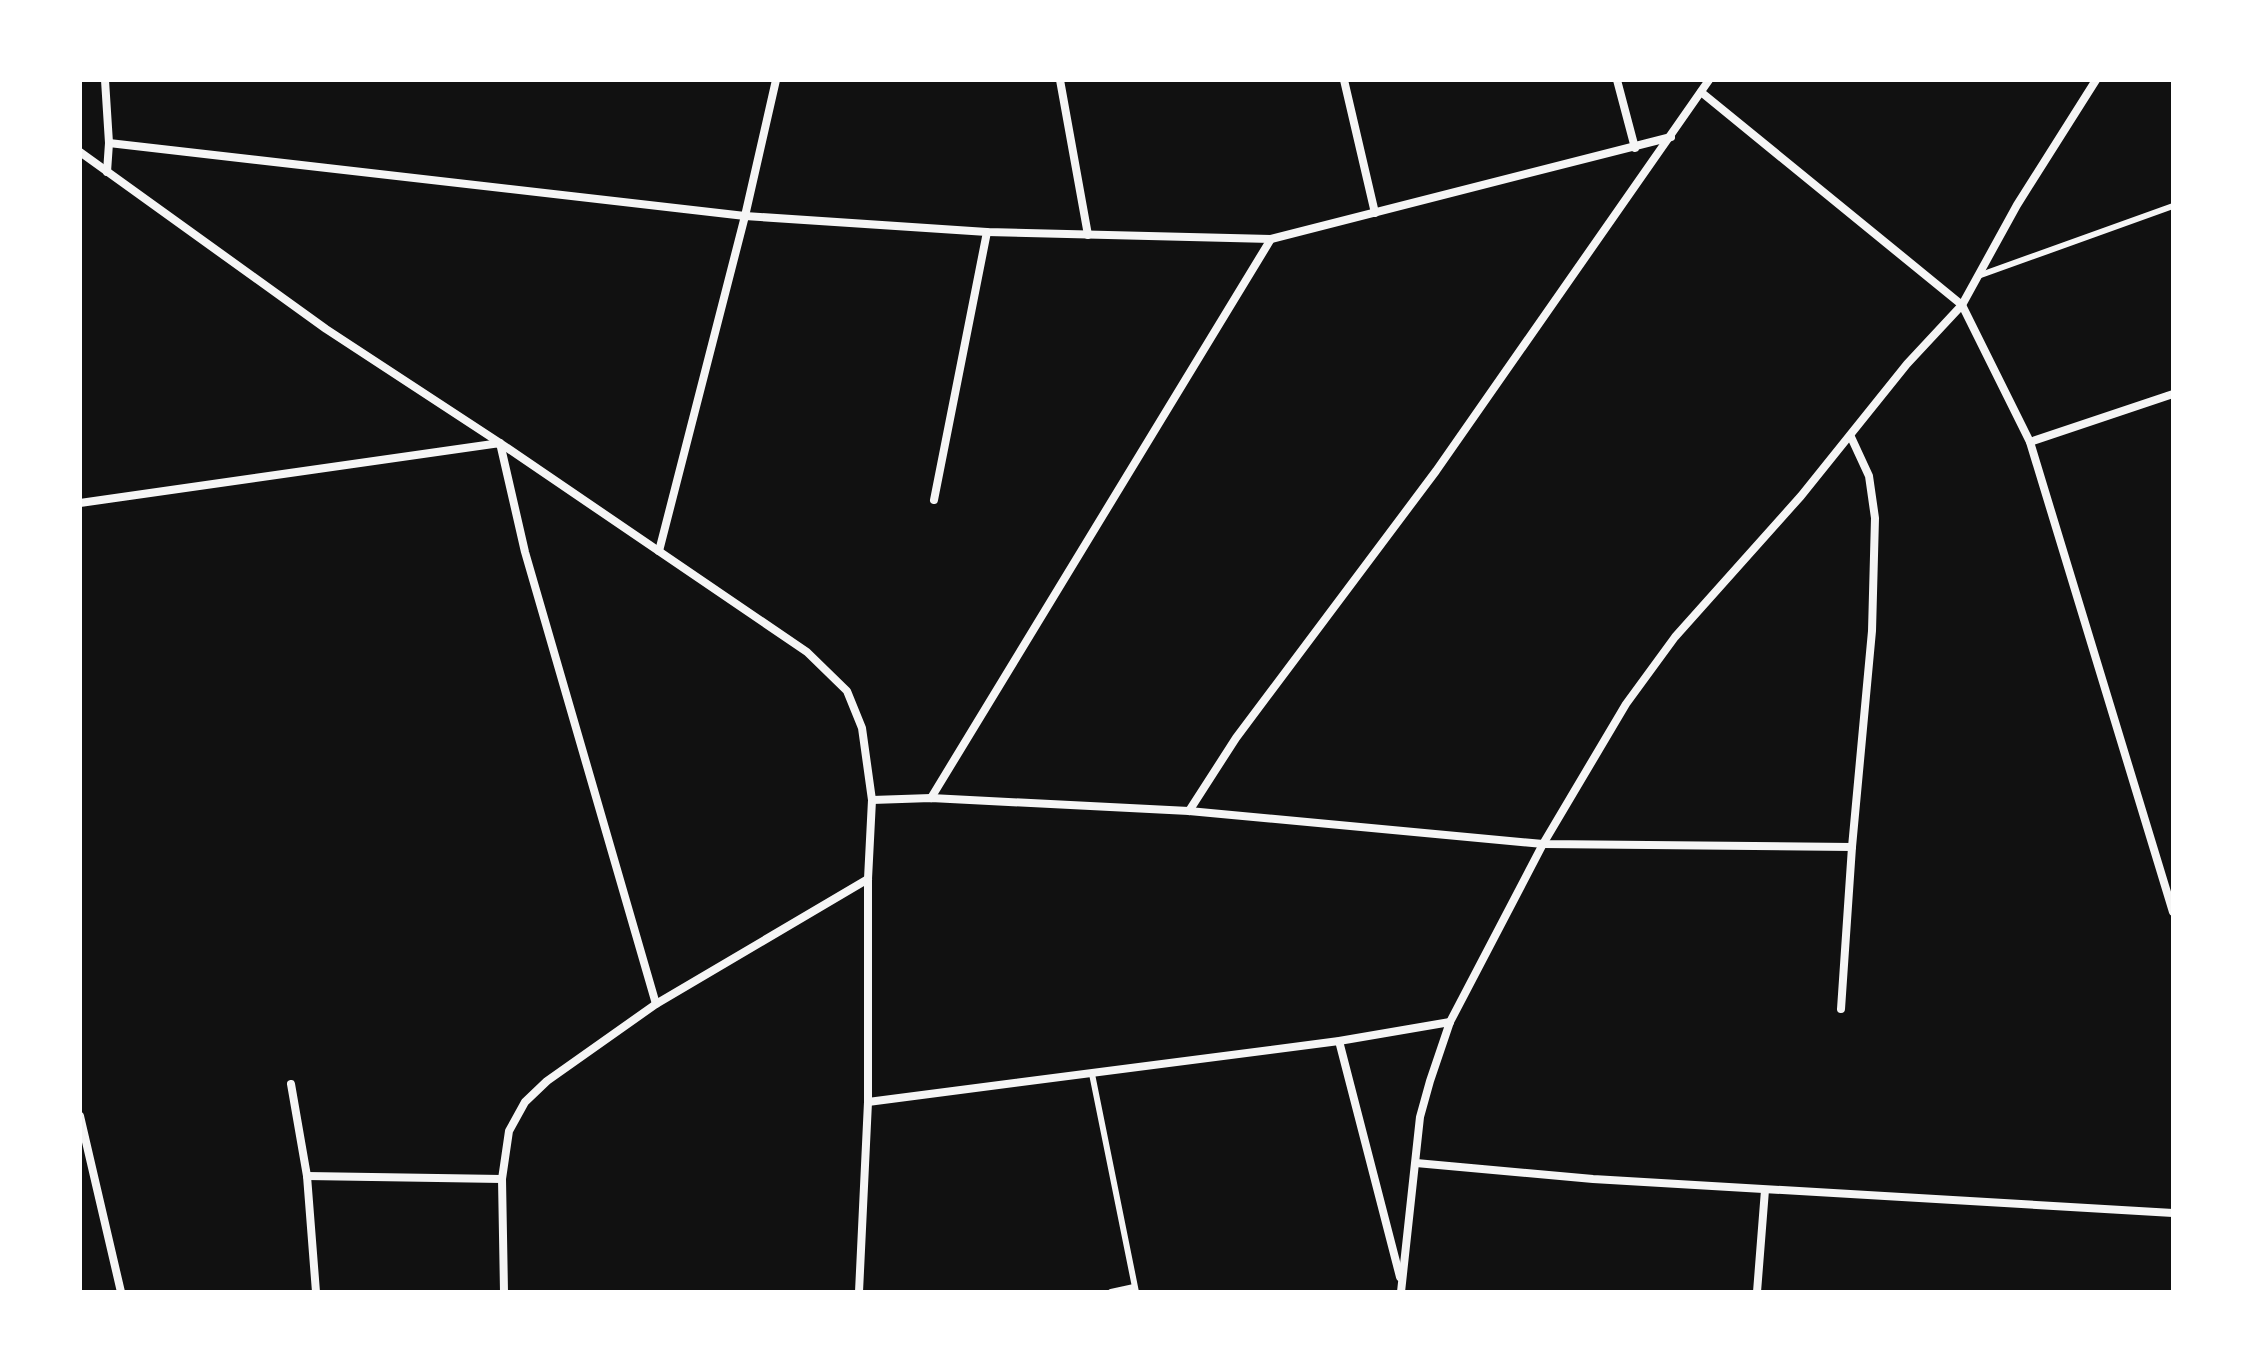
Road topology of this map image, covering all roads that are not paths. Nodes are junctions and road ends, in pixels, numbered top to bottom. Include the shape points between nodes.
1 (105, 80) edge
2 (776, 80) edge
3 (1060, 80) edge
4 (1344, 80) edge
5 (1617, 80) edge
6 (1709, 80) edge
7 (2096, 80) edge
8 (1701, 92) junction
9 (1671, 137) junction
10 (109, 143) junction
11 (1635, 148) junction
12 (80, 152) edge
13 (107, 172) junction
14 (2173, 206) edge
15 (1375, 213) junction
16 (745, 216) junction
17 (987, 232) junction
18 (1088, 235) junction
19 (1271, 239) junction
20 (1978, 276) junction
21 (1962, 305) junction
22 (2173, 394) edge
23 (1851, 437) junction
24 (2030, 442) junction
25 (500, 443) junction
26 (934, 500) dead end
27 (80, 503) edge
28 (659, 551) junction
29 (931, 798) junction
30 (872, 800) junction
31 (1189, 811) junction
32 (1543, 844) junction
33 (1852, 847) junction
34 (868, 879) junction
35 (2173, 912) edge
36 (656, 1004) junction
37 (1841, 1009) dead end
38 (1450, 1022) junction
39 (1339, 1041) junction
40 (1092, 1074) junction
41 (291, 1084) dead end
42 (868, 1102) junction
43 (80, 1116) edge
44 (1416, 1163) junction
45 (307, 1176) junction
46 (502, 1179) junction
47 (1765, 1190) junction
48 (2173, 1213) edge
49 (1401, 1281) junction
50 (1135, 1290) edge
51 (121, 1292) edge
52 (316, 1292) edge
53 (504, 1292) edge
54 (859, 1292) edge
55 (1111, 1292) edge
56 (1401, 1292) edge
57 (1757, 1292) edge

1 - 10 street
2 - 16 street
3 - 18 street
4 - 15 street
5 - 11 street
6 - 8 street
7 - 20 street
8 - 9 street
8 - 21 street
9 - 11 street
9 - 31 street via 1436,471 1236,738
10 - 13 street
10 - 16 street
11 - 15 street
12 - 13 street
13 - 25 street via 326,329
14 - 20 lane
15 - 19 street
16 - 17 street
16 - 28 street
17 - 18 street
17 - 26 street
18 - 19 street
19 - 29 street
20 - 21 street
21 - 23 street via 1907,364
21 - 24 street
22 - 24 street
23 - 32 street via 1675,637 1626,704
23 - 33 street via 1869,476 1875,518 1872,631
24 - 35 street
25 - 27 street
25 - 28 street
25 - 36 street via 525,552
28 - 30 street via 807,652 847,691 862,728
29 - 30 street
29 - 31 street
30 - 34 street
31 - 32 street
32 - 33 street
32 - 38 street
33 - 37 street
34 - 36 street
34 - 42 street
36 - 46 street via 525,1102 509,1131
38 - 39 street
38 - 44 street via 1420,1117
39 - 40 street
39 - 49 street
40 - 42 street
40 - 50 lane
41 - 45 street
42 - 54 street
43 - 51 street
44 - 47 street
44 - 49 street
45 - 46 street
45 - 52 street
46 - 53 street
47 - 48 street
47 - 57 street
49 - 56 street
50 - 55 lane

